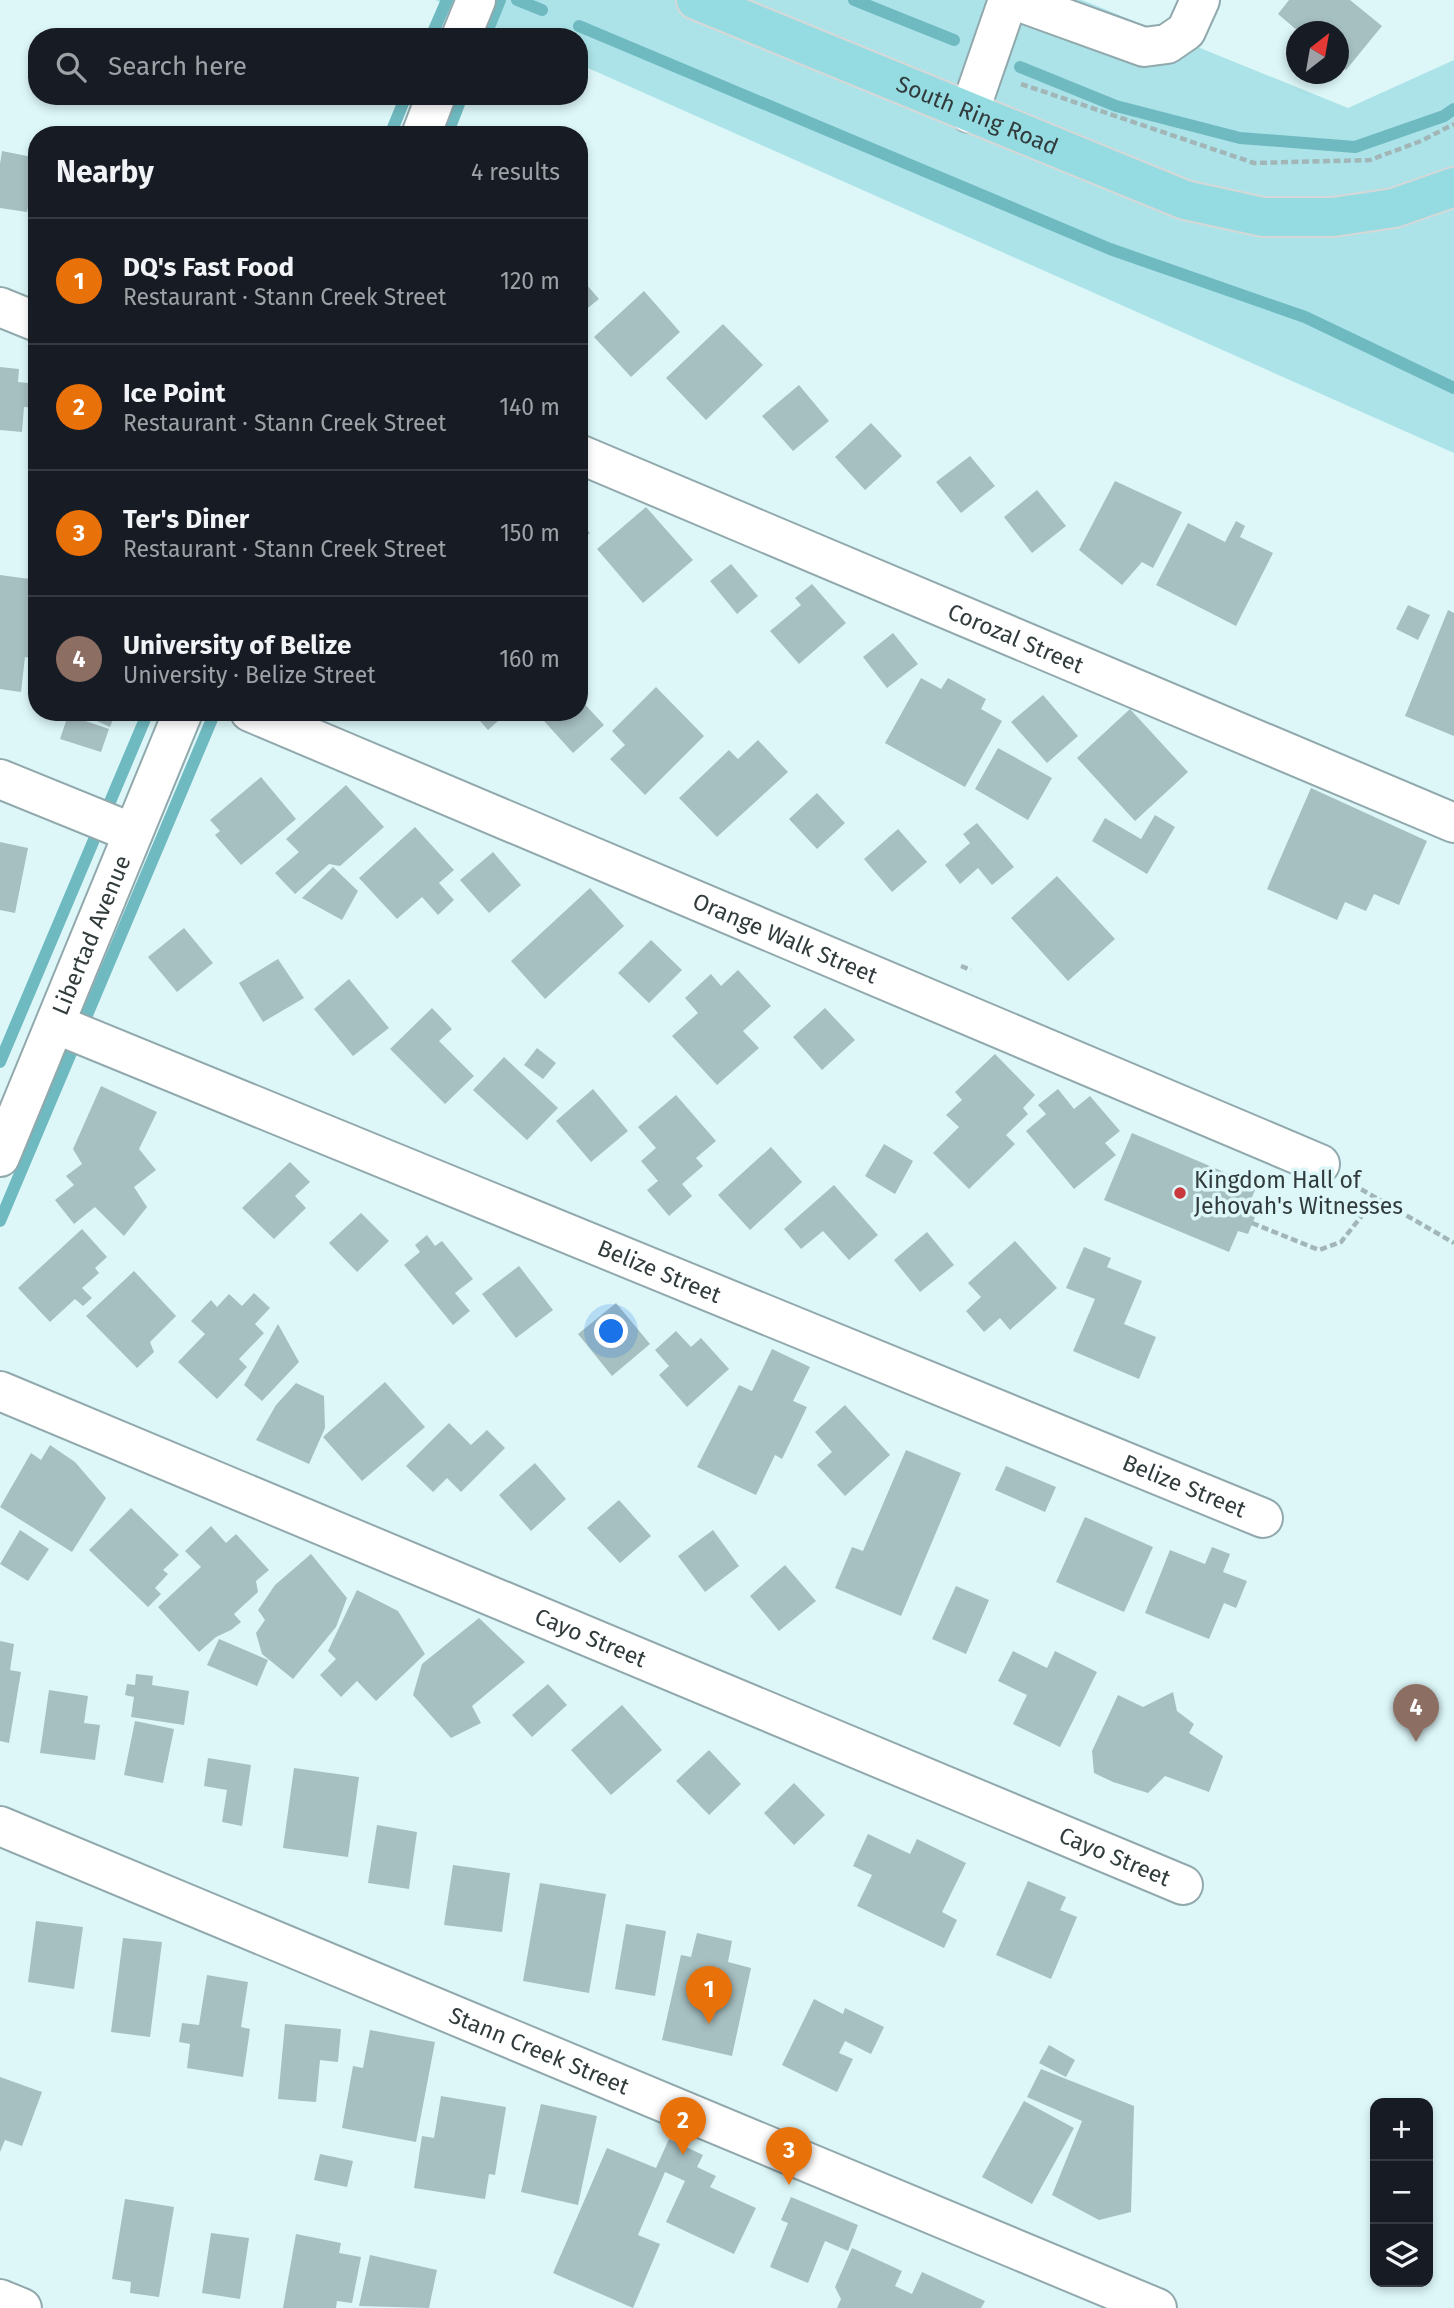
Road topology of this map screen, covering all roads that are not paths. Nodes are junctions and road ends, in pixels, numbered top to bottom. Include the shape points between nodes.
1 (476, 0) edge
2 (696, 0) edge
3 (1008, 0) edge
4 (1014, 0) edge
5 (1193, 16) edge
6 (465, 28) edge
7 (433, 105) edge
8 (969, 113) junction
9 (424, 126) edge
10 (1454, 187) edge
11 (0, 307) edge
12 (28, 318) edge
13 (588, 458) edge
14 (179, 721) edge
15 (271, 721) edge
16 (0, 779) edge
17 (1454, 822) edge
18 (133, 834) junction
19 (55, 1024) junction
20 (0, 1157) edge
21 (1320, 1164) road end
22 (0, 1391) edge
23 (1263, 1518) dead end
24 (0, 1826) edge
25 (1184, 1885) dead end
26 (0, 2299) edge
27 (22, 2308) edge
28 (1157, 2308) edge

1 - 6 street
2 - 8 main road, South Ring Road
3 - 8 street
4 - 5 street via 1144,47 1167,44
7 - 9 street
8 - 10 main road, South Ring Road via 1185,200 1263,217 1333,217 1394,208
11 - 12 street
13 - 17 street, Corozal Street
14 - 18 street, Libertad Avenue
15 - 21 street, Orange Walk Street
16 - 18 street
18 - 19 street, Libertad Avenue
19 - 20 street, Libertad Avenue
19 - 23 street, Belize Street
22 - 25 street, Cayo Street
24 - 28 street, Stann Creek Street
26 - 27 street

